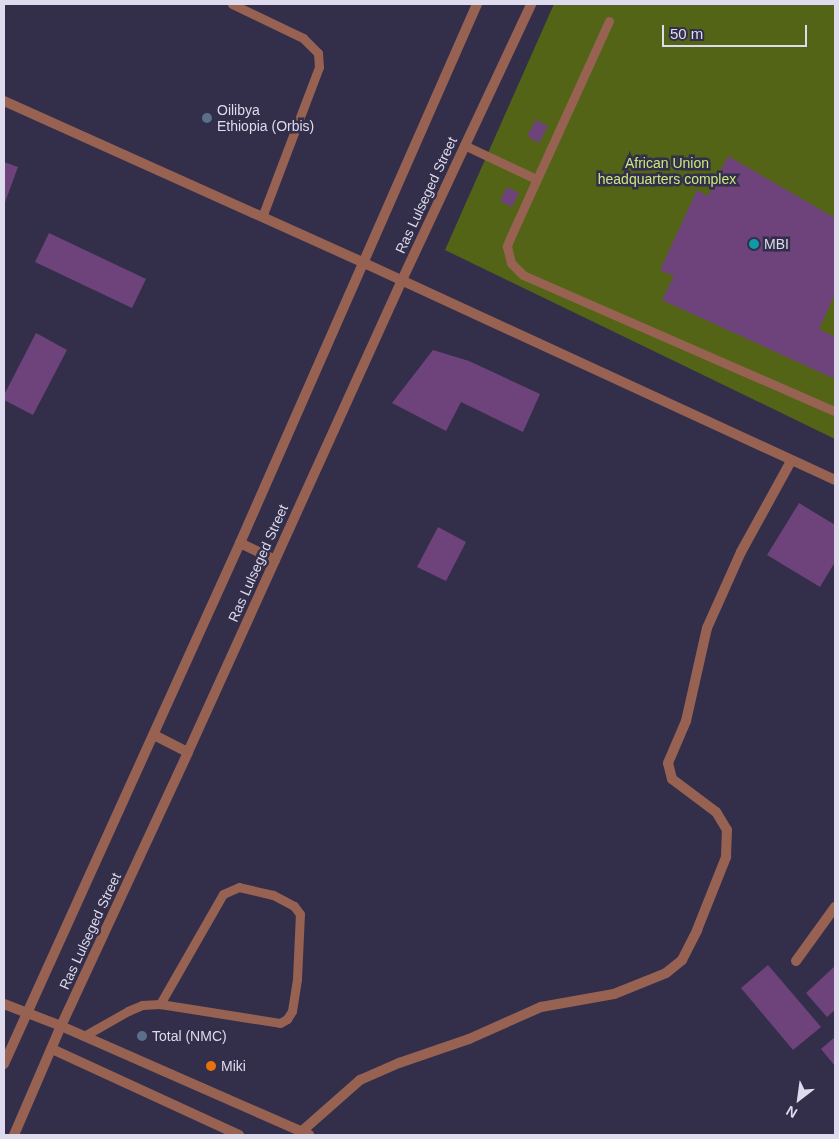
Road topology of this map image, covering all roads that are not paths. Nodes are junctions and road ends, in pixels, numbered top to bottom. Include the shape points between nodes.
1 (232, 4) edge
2 (477, 4) edge
3 (531, 4) edge
4 (609, 21) dead end
5 (4, 101) edge
6 (464, 145) junction
7 (536, 179) junction
8 (262, 217) junction
9 (362, 262) junction
10 (402, 280) junction
11 (835, 411) edge
12 (791, 461) junction
13 (835, 480) edge
14 (240, 543) junction
15 (275, 560) junction
16 (154, 735) junction
17 (188, 752) junction
18 (835, 907) edge
19 (796, 961) dead end
20 (4, 1004) edge
21 (160, 1004) junction
22 (27, 1014) junction
23 (61, 1026) junction
24 (84, 1036) junction
25 (52, 1049) junction
26 (4, 1064) edge
27 (305, 1133) edge
28 (14, 1135) edge
29 (239, 1135) edge

1 - 8 lane via 303,38 318,53 319,68
2 - 9 street, Ras Lulseged Street
3 - 6 street, Ras Lulseged Street
4 - 7 lane
5 - 8 street
6 - 7 lane
6 - 10 street, Ras Lulseged Street
7 - 11 lane via 507,246 510,263 516,270
8 - 9 street
9 - 10 street
9 - 14 street, Ras Lulseged Street
10 - 12 street
10 - 15 street, Ras Lulseged Street
12 - 13 street
12 - 27 street via 741,552 707,628 686,721 668,763 672,778 716,812 727,830 726,857 682,960 666,973 614,994 541,1007 469,1039 360,1080
14 - 15 street
14 - 16 street, Ras Lulseged Street
15 - 17 street, Ras Lulseged Street
16 - 17 street
16 - 22 street, Ras Lulseged Street
17 - 23 street, Ras Lulseged Street
18 - 19 street
20 - 22 street
21 - 21 lane via 280,1023 287,1019 292,1011 297,979 300,914 294,906 272,895 239,887 223,894
21 - 24 lane via 142,1005
22 - 23 street
22 - 26 street, Ras Lulseged Street
23 - 24 street
23 - 25 street, Ras Lulseged Street
24 - 27 street
25 - 28 street, Ras Lulseged Street
25 - 29 street

